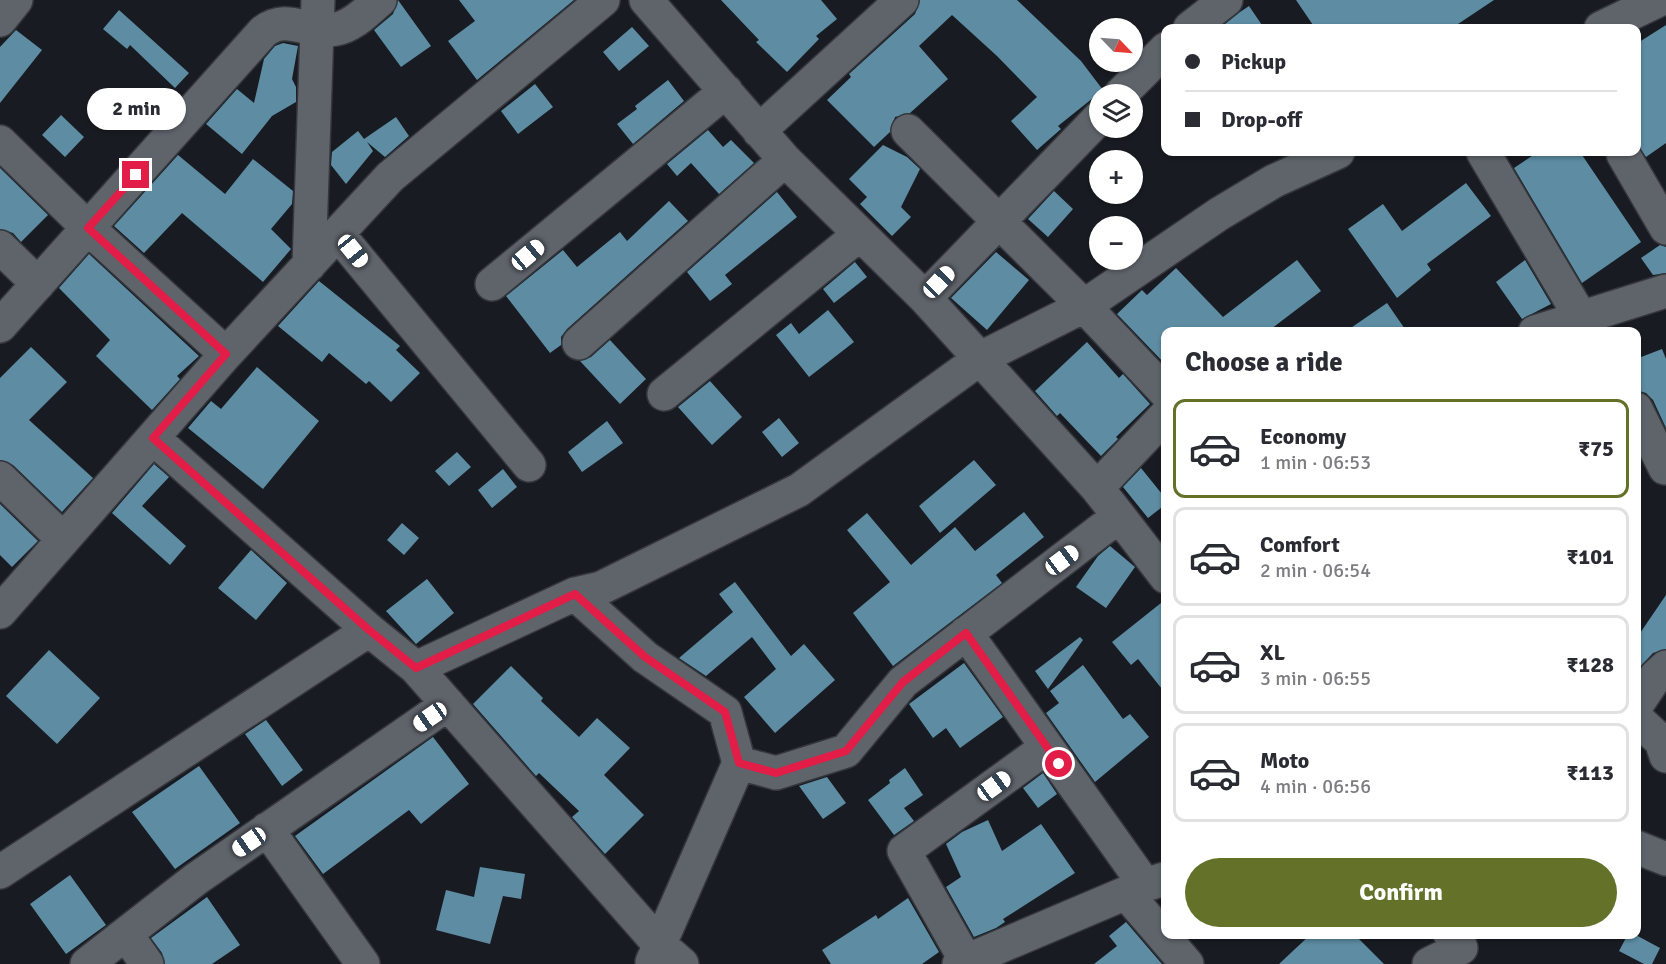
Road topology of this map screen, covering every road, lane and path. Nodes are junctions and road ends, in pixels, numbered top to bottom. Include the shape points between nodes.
1 (16, 0) edge
2 (380, 0) edge
3 (603, 0) edge
4 (646, 0) edge
5 (902, 0) edge
6 (1226, 0) edge
7 (1659, 0) edge
8 (317, 15) edge
9 (0, 21) edge
10 (1195, 24) edge
11 (1609, 24) edge
12 (1161, 54) edge
13 (1131, 84) edge
14 (726, 91) junction
15 (1089, 128) edge
16 (759, 131) junction
17 (908, 131) dead end
18 (0, 142) edge
19 (1329, 156) edge
20 (1486, 156) edge
21 (1624, 156) edge
22 (785, 160) junction
23 (999, 221) junction
24 (88, 228) junction
25 (1666, 228) edge
26 (338, 234) junction
27 (860, 234) junction
28 (0, 247) edge
29 (309, 265) junction
30 (38, 284) junction
31 (492, 284) dead end
32 (1666, 291) edge
33 (925, 298) junction
34 (1084, 306) junction
35 (1590, 320) edge
36 (0, 326) edge
37 (1558, 327) edge
38 (579, 343) dead end
39 (226, 354) junction
40 (981, 358) junction
41 (1161, 388) edge
42 (664, 394) dead end
43 (1641, 419) edge
44 (1161, 420) edge
45 (153, 438) junction
46 (529, 465) dead end
47 (1665, 468) edge
48 (0, 478) edge
49 (1097, 488) junction
50 (1119, 516) junction
51 (63, 539) junction
52 (1161, 571) edge
53 (575, 594) junction
54 (0, 612) edge
55 (369, 630) junction
56 (966, 633) junction
57 (1666, 667) edge
58 (416, 668) junction
59 (1641, 698) edge
60 (448, 704) junction
61 (1641, 723) edge
62 (1047, 747) junction
63 (1666, 756) edge
64 (739, 763) junction
65 (267, 830) junction
66 (0, 872) edge
67 (1145, 885) edge
68 (1161, 915) edge
69 (126, 934) junction
70 (1174, 939) edge
71 (1461, 949) edge
72 (664, 958) edge
73 (962, 962) edge
74 (87, 964) edge
75 (147, 964) edge
76 (363, 964) edge
77 (1187, 964) edge
78 (1429, 964) edge

1 - 9 street
2 - 8 street via 337,29
3 - 26 street via 390,177
4 - 14 street
5 - 16 street
6 - 10 street
7 - 11 street
8 - 24 street via 274,23 263,32
8 - 29 street
12 - 13 street
14 - 16 street
14 - 31 street
15 - 23 street
16 - 22 street
17 - 23 street
18 - 24 street
19 - 34 street via 1274,181 1219,214
20 - 35 street
21 - 25 street
22 - 27 street
22 - 38 street
23 - 33 street
23 - 34 street
24 - 30 street
24 - 39 street
26 - 29 street
26 - 46 street
27 - 33 street
27 - 42 street
28 - 30 street
29 - 39 street
30 - 36 street
32 - 35 street
33 - 40 street
34 - 40 street
34 - 41 street
35 - 37 street
39 - 45 street
40 - 49 street
40 - 53 street via 799,490 601,588
43 - 47 street
44 - 49 street
45 - 51 street
45 - 55 street
48 - 51 street
49 - 50 street
50 - 52 street
50 - 56 street
51 - 54 street
53 - 58 street
53 - 64 street via 645,657 725,712
55 - 58 street
55 - 66 street
56 - 62 street
56 - 64 street via 903,682 846,751 776,773
57 - 59 street
58 - 60 street
60 - 65 street
60 - 72 street
61 - 63 street via 1661,741
62 - 67 street
62 - 73 street via 904,851
64 - 72 street
65 - 69 street
65 - 76 street
67 - 68 street
67 - 73 street
69 - 74 street
69 - 75 street
70 - 77 street
71 - 78 street

